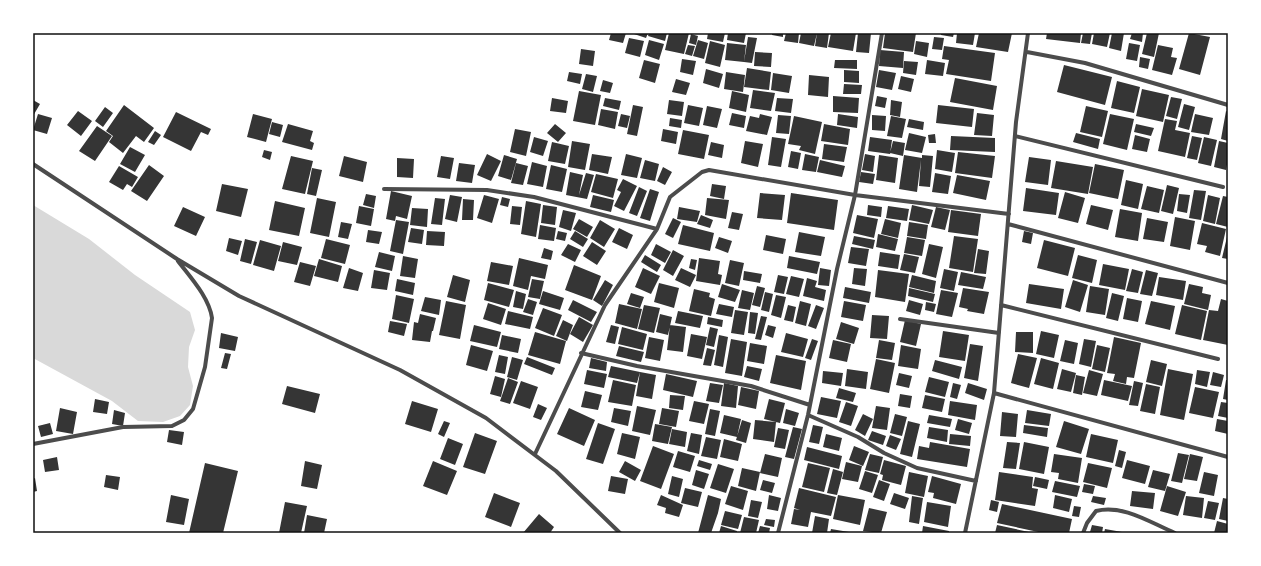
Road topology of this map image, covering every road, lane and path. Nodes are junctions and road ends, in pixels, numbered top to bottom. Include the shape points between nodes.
1 (882, 33) edge
2 (1028, 33) edge
3 (1027, 52) junction
4 (1228, 105) edge
5 (1015, 136) junction
6 (33, 164) edge
7 (1223, 187) dead end
8 (384, 189) dead end
9 (855, 195) junction
10 (1009, 214) junction
11 (1008, 224) junction
12 (657, 230) junction
13 (177, 259) junction
14 (1228, 283) edge
15 (1001, 305) junction
16 (900, 318) dead end
17 (999, 333) junction
18 (581, 353) junction
19 (1218, 359) dead end
20 (994, 394) junction
21 (810, 405) junction
22 (808, 415) junction
23 (33, 444) edge
24 (535, 454) junction
25 (1228, 458) edge
26 (976, 481) junction
27 (620, 533) edge
28 (778, 533) edge
29 (965, 533) edge
30 (1083, 533) edge
31 (1175, 533) edge

1 - 9 street
2 - 3 street
3 - 4 street via 1085,63
3 - 5 street
5 - 7 street
5 - 10 street
6 - 13 street
8 - 12 street via 487,190 527,196
9 - 10 street
9 - 12 street via 705,170 670,197
9 - 21 street via 837,269
10 - 11 street
11 - 14 street
11 - 15 street
12 - 18 street via 605,305
13 - 23 street via 212,312 205,367 193,409 184,420 172,426 123,427
13 - 24 street via 239,296 400,370 486,418
15 - 17 street
15 - 19 street
16 - 17 street
17 - 20 street
18 - 21 street via 751,386
18 - 24 street
20 - 25 street
20 - 26 street
21 - 22 street
22 - 26 street via 858,437 884,453 917,468
22 - 28 street
24 - 27 street
26 - 29 street
30 - 31 street via 1096,511 1105,509 1118,509

